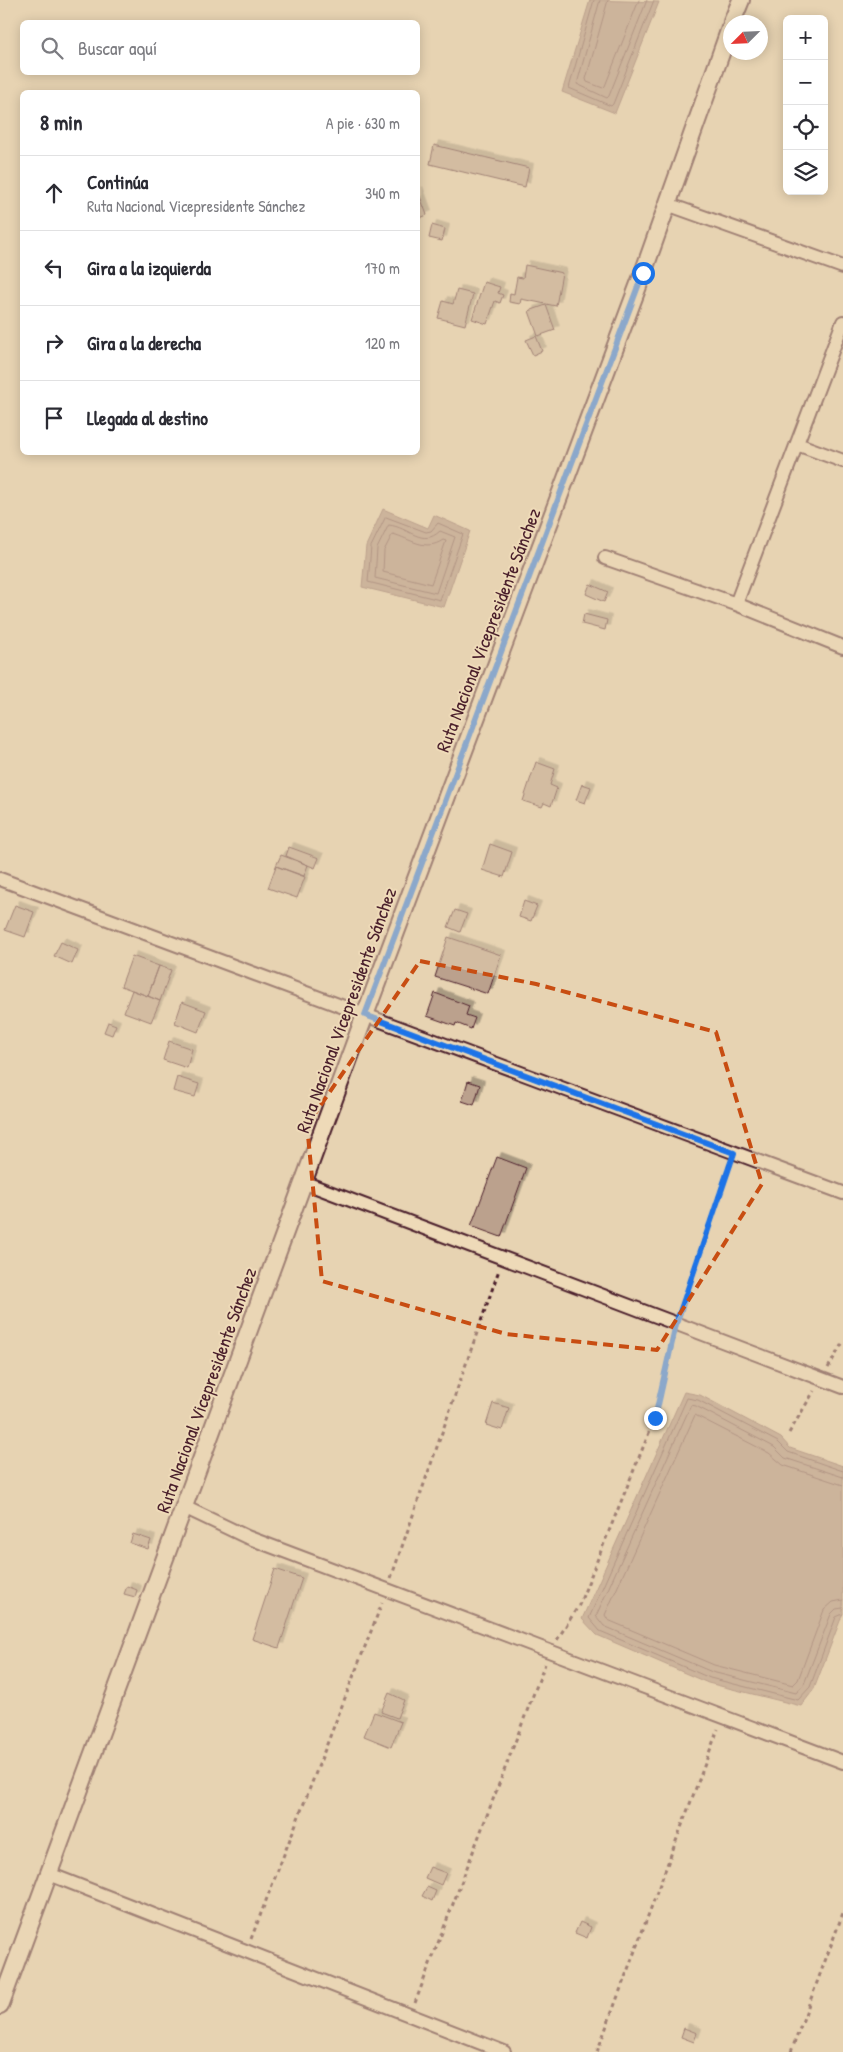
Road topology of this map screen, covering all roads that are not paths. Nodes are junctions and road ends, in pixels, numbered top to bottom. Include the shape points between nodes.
1 (740, 0) edge
2 (735, 15) edge
3 (723, 48) edge
4 (667, 204) junction
5 (843, 267) edge
6 (843, 322) edge
7 (797, 444) junction
8 (843, 461) edge
9 (605, 558) dead end
10 (736, 604) junction
11 (843, 647) edge
12 (0, 879) edge
13 (365, 1015) junction
14 (303, 1182) junction
15 (843, 1194) edge
16 (843, 1387) edge
17 (184, 1507) junction
18 (843, 1762) edge
19 (48, 1874) junction
20 (0, 2006) edge
21 (504, 2052) edge

1 - 2 street
3 - 4 street, Ruta Nacional Vicepresidente Sánchez
4 - 5 street
4 - 13 street, Ruta Nacional Vicepresidente Sánchez
6 - 7 street
7 - 8 street
7 - 10 street
9 - 10 street
10 - 11 street
12 - 13 street
13 - 14 street, Ruta Nacional Vicepresidente Sánchez
13 - 15 street
14 - 16 street
14 - 17 street, Ruta Nacional Vicepresidente Sánchez
17 - 18 street via 247,1537
17 - 19 street, Ruta Nacional Vicepresidente Sánchez
19 - 20 street, Ruta Nacional Vicepresidente Sánchez
19 - 21 street

